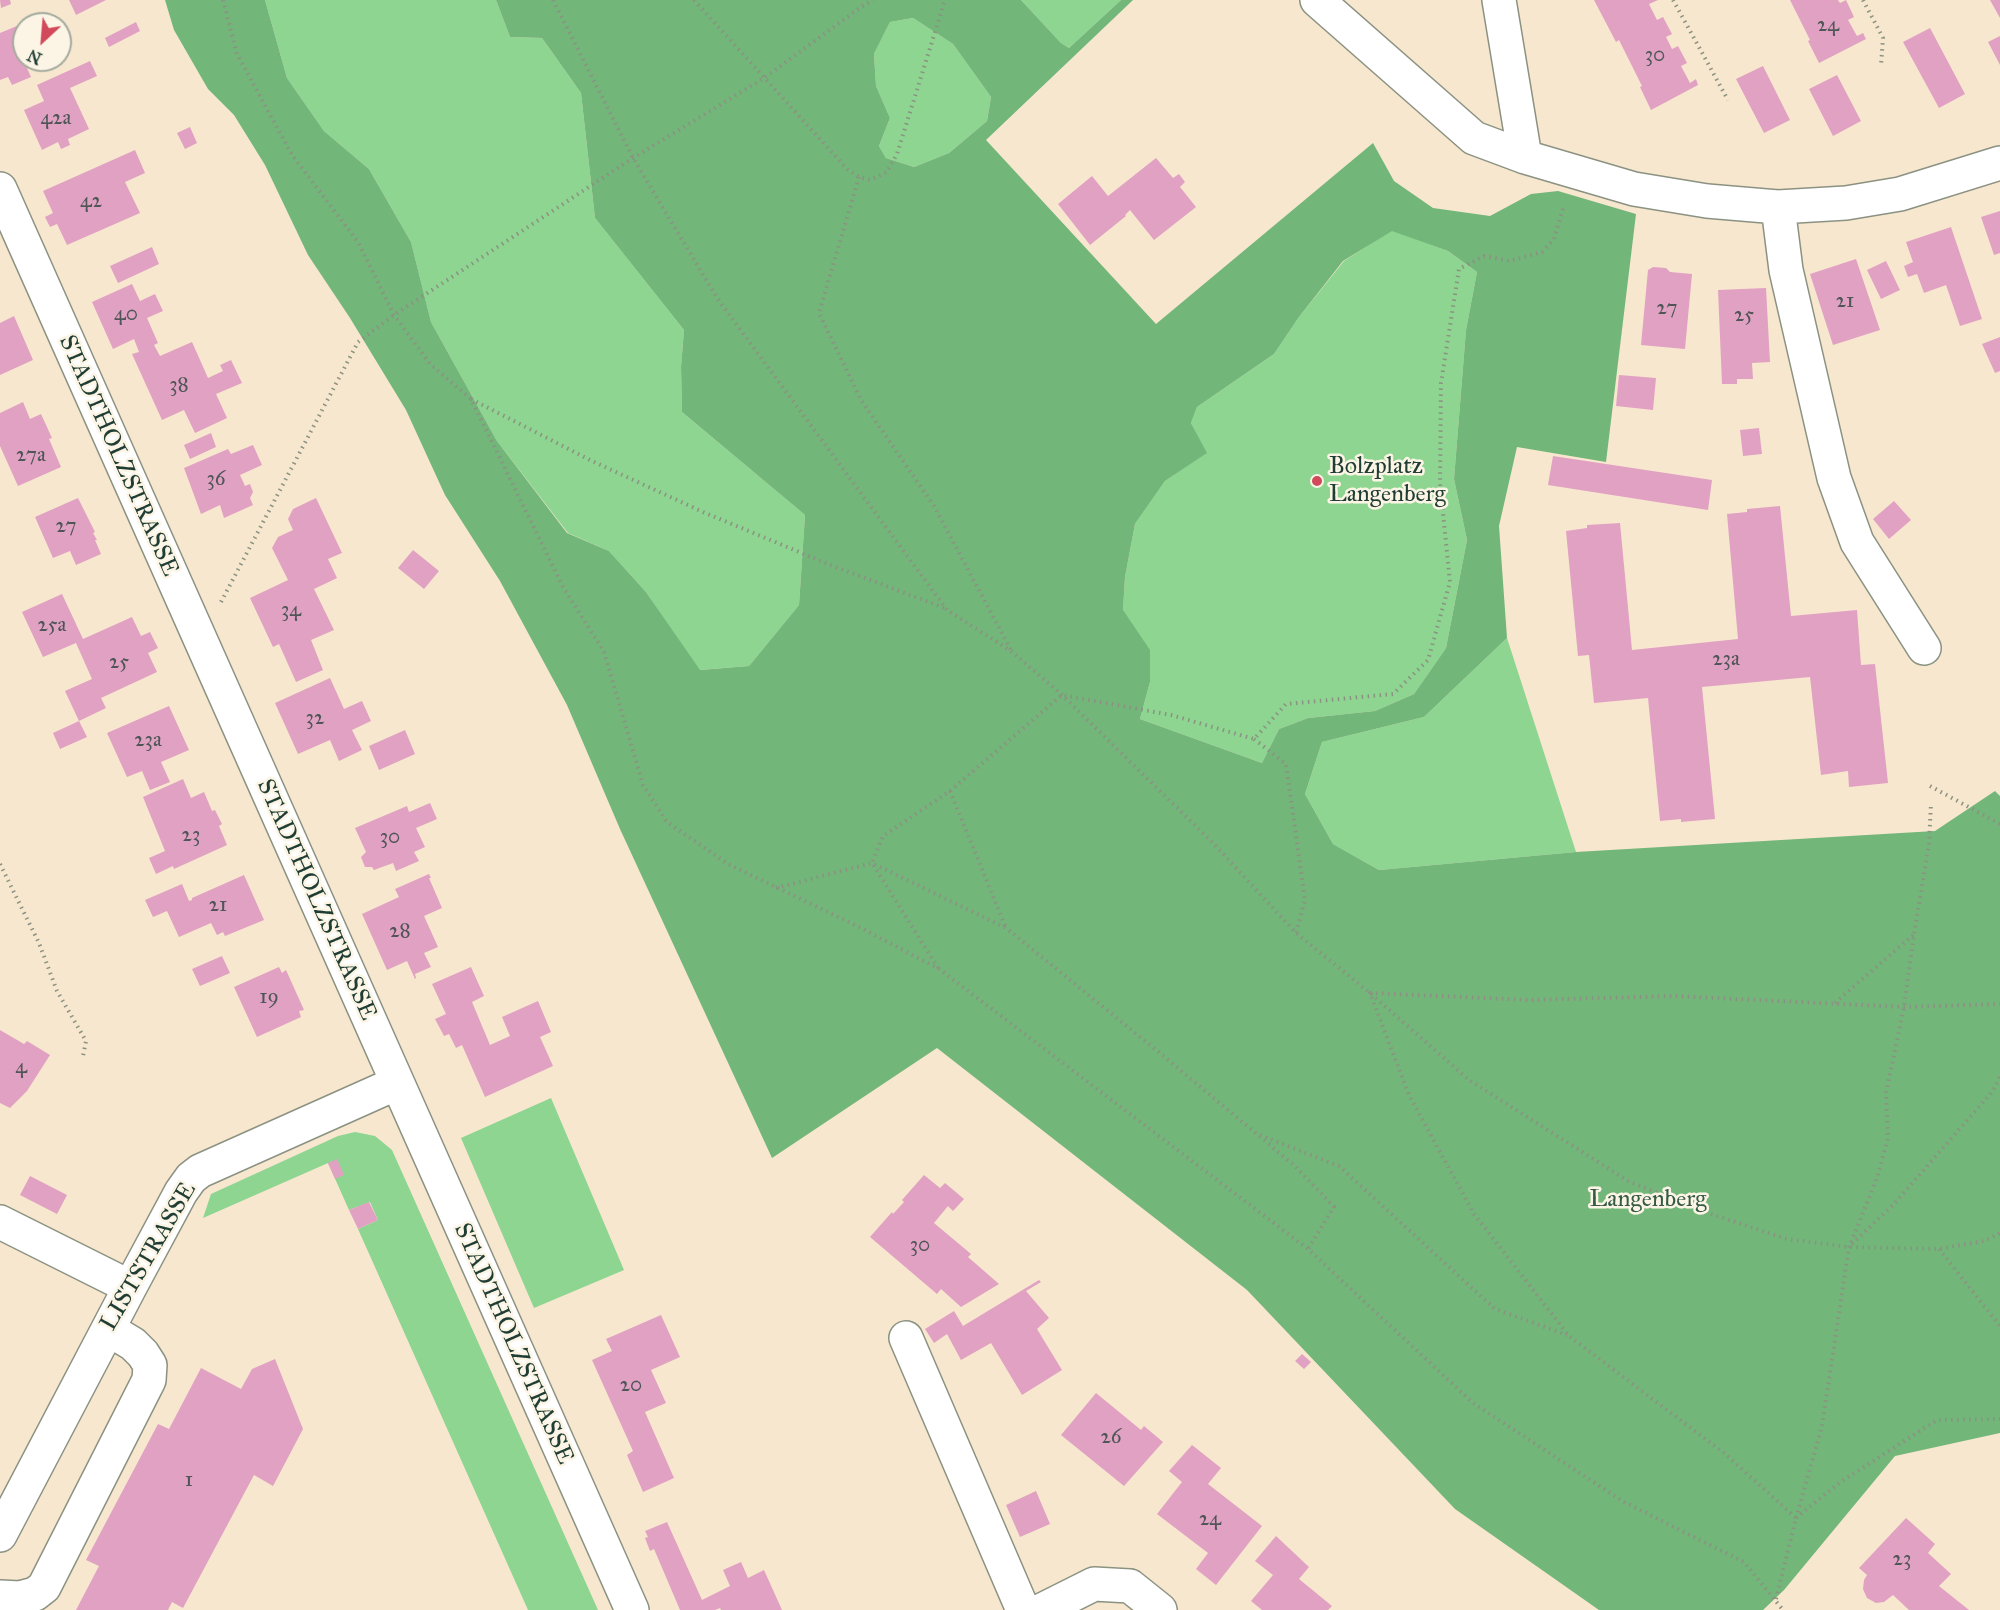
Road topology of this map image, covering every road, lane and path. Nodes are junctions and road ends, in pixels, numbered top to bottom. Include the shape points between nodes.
1 (223, 0) edge
2 (554, 0) edge
3 (694, 0) edge
4 (873, 0) edge
5 (945, 0) edge
6 (1317, 0) edge
7 (1498, 0) edge
8 (1673, 0) edge
9 (1863, 0) edge
10 (1881, 65) dead end
11 (764, 78) junction
12 (1728, 100) dead end
13 (1525, 157) junction
14 (633, 158) junction
15 (2000, 163) edge
16 (1573, 172) junction
17 (859, 177) junction
18 (0, 189) edge
19 (1778, 207) junction
20 (394, 315) junction
21 (471, 399) junction
22 (947, 610) junction
23 (192, 624) junction
24 (1924, 648) dead end
25 (1011, 651) junction
26 (1062, 695) junction
27 (1254, 739) junction
28 (1930, 786) dead end
29 (950, 790) junction
30 (1931, 803) dead end
31 (2000, 824) edge
32 (872, 862) junction
33 (0, 864) edge
34 (775, 888) junction
35 (1006, 928) junction
36 (1296, 933) junction
37 (1914, 934) junction
38 (939, 969) junction
39 (1370, 993) junction
40 (1835, 1003) junction
41 (2000, 1004) edge
42 (1904, 1007) junction
43 (82, 1056) dead end
44 (2000, 1077) edge
45 (397, 1083) junction
46 (1257, 1134) junction
47 (0, 1222) edge
48 (2000, 1233) edge
49 (1849, 1247) junction
50 (1308, 1249) junction
51 (1939, 1249) junction
52 (130, 1287) junction
53 (2000, 1326) edge
54 (108, 1329) junction
55 (1569, 1336) junction
56 (906, 1338) dead end
57 (2000, 1419) edge
58 (1796, 1518) junction
59 (0, 1535) edge
60 (0, 1597) edge
61 (1776, 1599) junction
62 (632, 1610) edge
63 (1023, 1610) edge
64 (1042, 1610) edge
65 (1160, 1610) edge
66 (1783, 1610) edge

1 - 20 path via 237,54 286,145 358,242
2 - 14 path
3 - 11 path
4 - 11 path
5 - 17 path via 897,154 887,172 870,180
6 - 13 street via 1474,138
7 - 13 street
8 - 12 path
9 - 10 path via 1883,38
11 - 14 path
11 - 17 path via 847,169
13 - 16 street
14 - 20 path
14 - 22 path via 717,298
15 - 19 street via 1900,194 1846,203
16 - 19 street via 1645,191
16 - 27 path via 1554,239 1542,252 1510,261 1484,256 1459,269 1441,384 1440,484 1450,582 1428,660 1393,694 1286,704
17 - 25 path via 819,313 861,400 934,506
18 - 23 street, STADTHOLZSTRASSE
19 - 24 street via 1786,270 1834,478 1857,542
20 - 21 path via 431,365
20 - 23 path via 357,342 219,606
21 - 22 path via 704,512
21 - 34 path via 563,587 604,652 643,785 667,822 728,864
22 - 25 path
23 - 45 street, STADTHOLZSTRASSE
25 - 26 path
26 - 27 path via 1171,715
26 - 29 path
26 - 36 path via 1213,843
27 - 36 path via 1286,764 1305,900
28 - 31 path
29 - 32 path via 883,836
29 - 35 path
30 - 37 path via 1929,844
32 - 34 path
32 - 35 path
32 - 38 path
33 - 43 path via 39,943 57,991 86,1041
34 - 38 path
35 - 46 path
36 - 39 path
37 - 40 path
37 - 42 path
38 - 50 path
39 - 40 path via 1530,1000 1675,996
39 - 49 path via 1469,1080 1628,1181 1786,1239
39 - 55 path via 1409,1095 1474,1214
40 - 42 path
41 - 42 path
42 - 49 path via 1886,1093 1888,1139
44 - 49 path via 1992,1092 1893,1205
45 - 52 street, LISTSTRASSE via 200,1171 181,1192
45 - 62 street, STADTHOLZSTRASSE
46 - 50 path via 1334,1207
46 - 55 path via 1339,1166 1495,1309
47 - 52 street
48 - 51 path via 1983,1241
49 - 51 path
49 - 58 path via 1822,1426
50 - 61 path via 1473,1404 1624,1502 1744,1562
51 - 53 path
52 - 54 street, LISTSTRASSE
54 - 59 street, LISTSTRASSE
54 - 60 street via 143,1354 150,1365 149,1380 44,1587 36,1594 20,1598
55 - 58 path via 1724,1453
56 - 63 street
57 - 58 path via 1937,1420 1839,1483
58 - 61 path
61 - 66 path
64 - 65 street via 1094,1584 1130,1587

